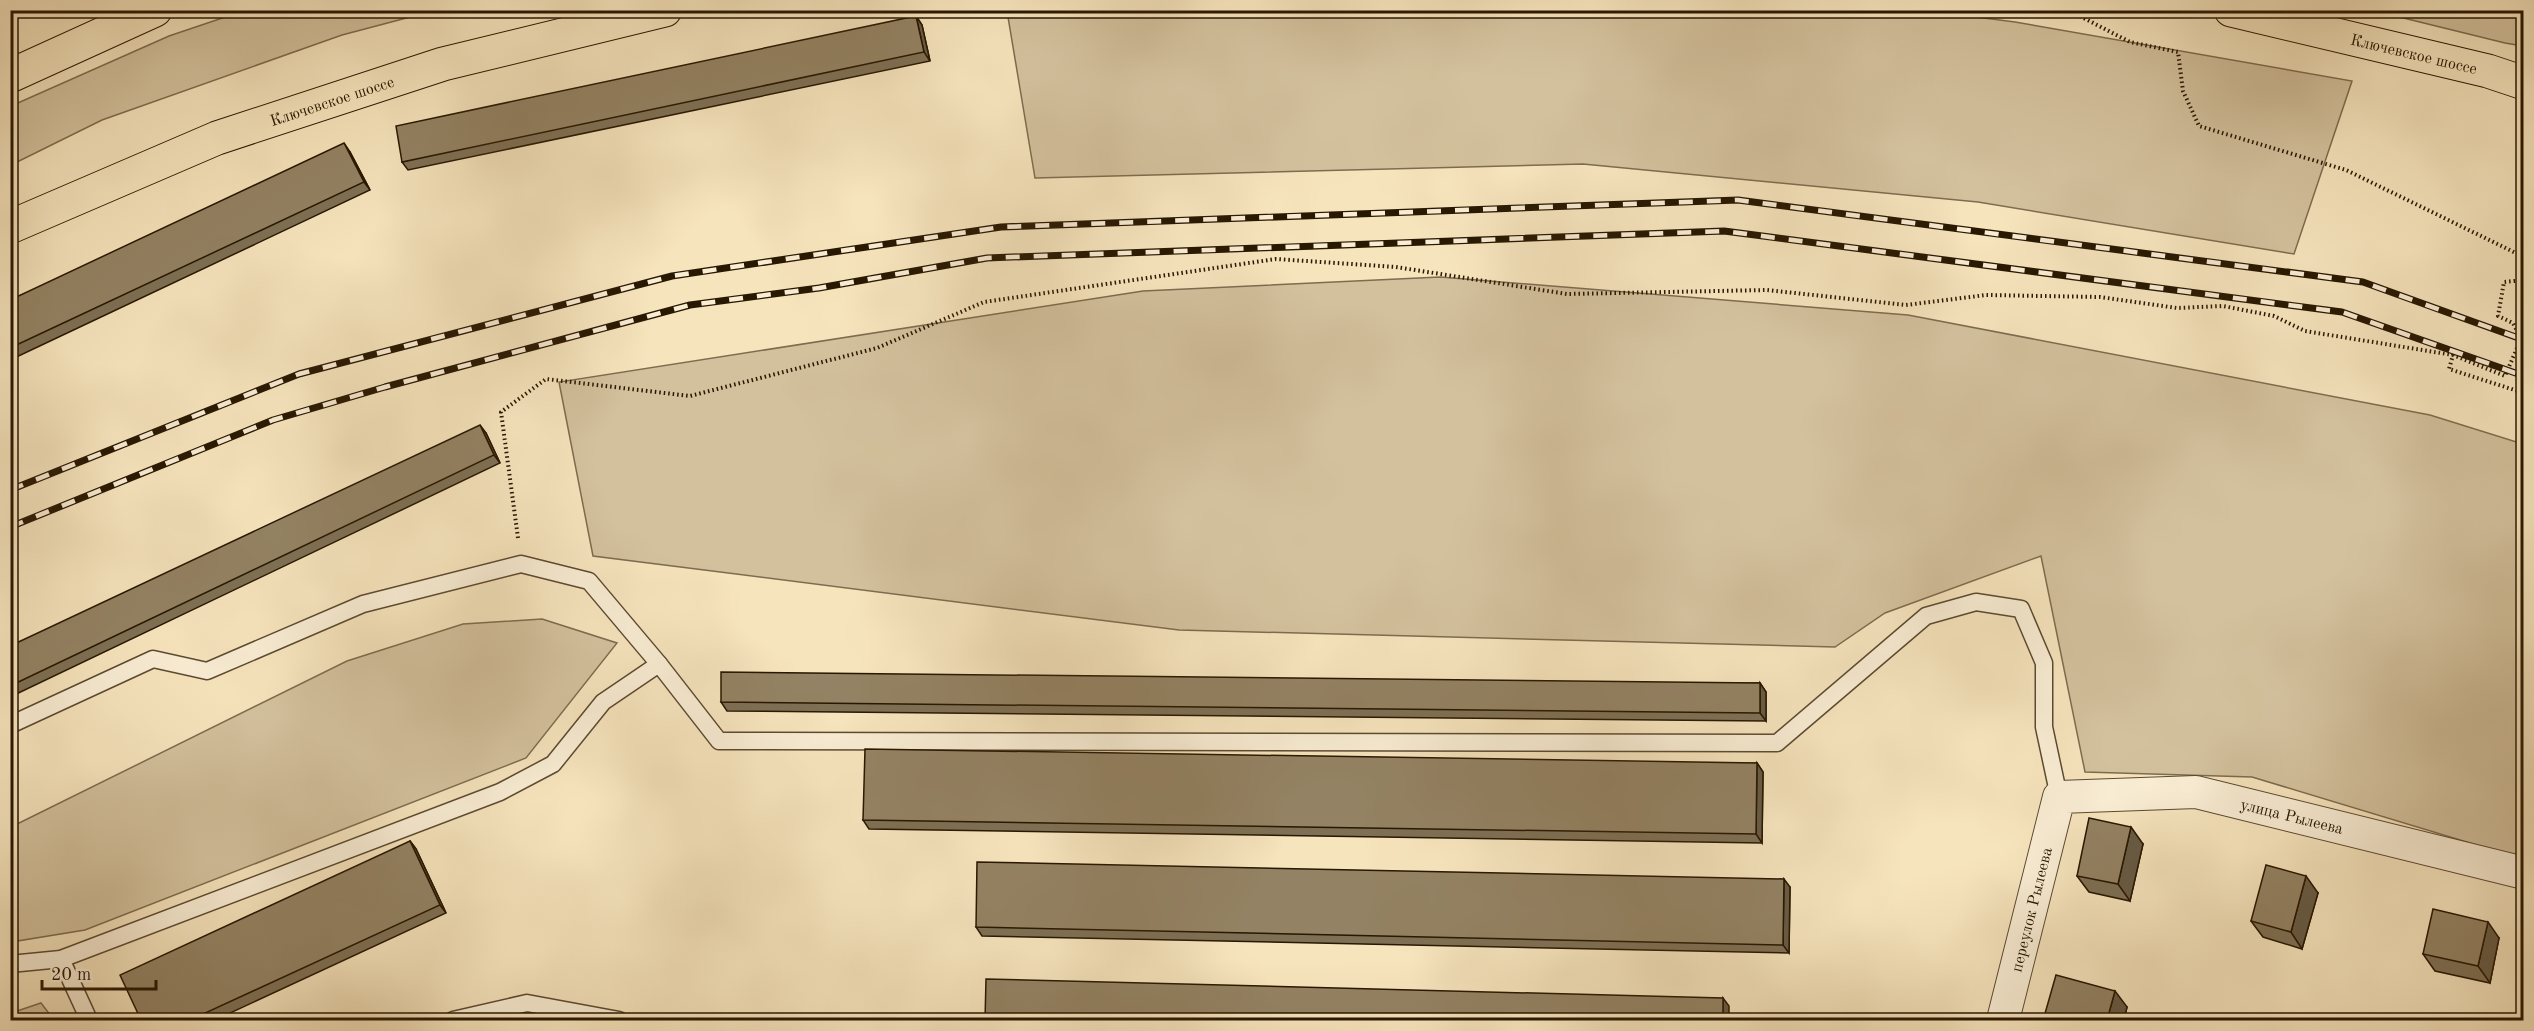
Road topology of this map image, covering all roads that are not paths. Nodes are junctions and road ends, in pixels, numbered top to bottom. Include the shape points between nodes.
1 (156, 10) edge
2 (665, 10) edge
3 (2231, 10) edge
4 (10, 76) edge
5 (2523, 83) edge
6 (10, 227) edge
7 (659, 664) junction
8 (10, 725) edge
9 (2059, 797) junction
10 (2523, 873) edge
11 (61, 959) junction
12 (10, 964) edge
13 (89, 1020) edge
14 (453, 1020) edge
15 (619, 1020) edge
16 (2003, 1020) edge

1 - 4 main road
2 - 6 main road, Ключевское шоссе via 443,64 217,138
3 - 5 main road, Ключевское шоссе via 2488,71
7 - 8 lane via 589,581 521,564 363,604 207,671 153,659
7 - 9 lane via 719,741 1778,743 1926,616 1976,602 2021,609 2044,663 2043,727
7 - 11 lane via 603,702 553,764 500,792
9 - 10 street, улица Рылеева via 2196,792
9 - 16 street, переулок Рылеева
11 - 12 lane
11 - 13 lane
14 - 15 lane via 527,1003

